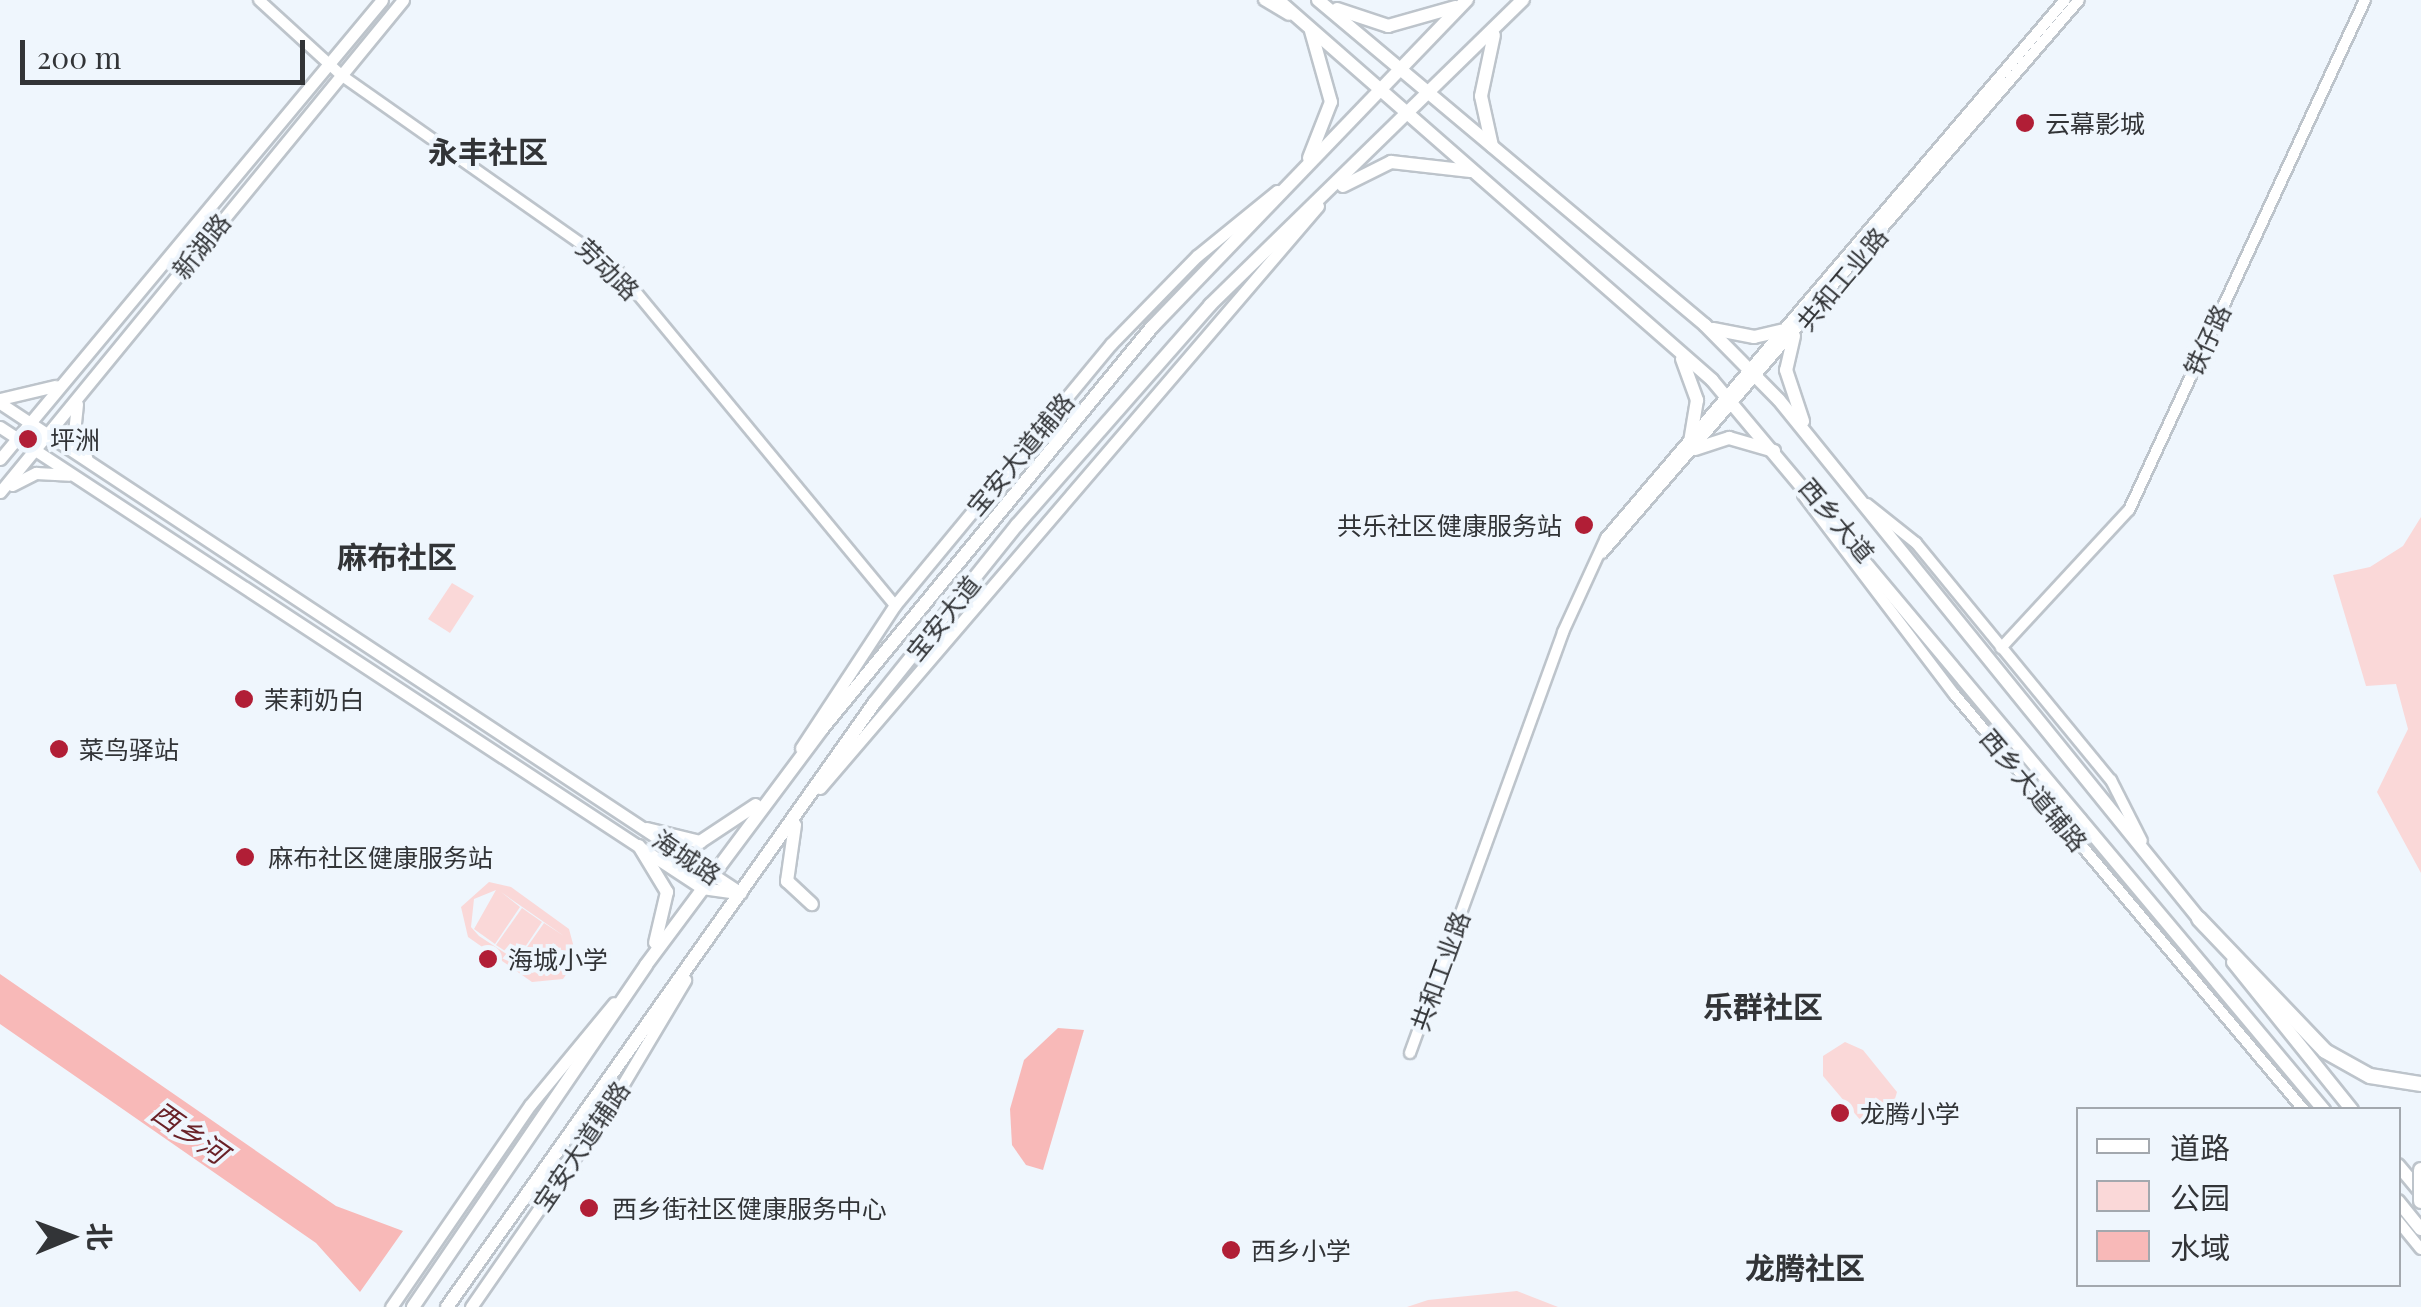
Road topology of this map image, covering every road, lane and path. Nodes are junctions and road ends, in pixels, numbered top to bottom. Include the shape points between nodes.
1 (259, 0) edge
2 (382, 0) edge
3 (403, 0) edge
4 (1264, 0) edge
5 (1278, 0) edge
6 (1466, 0) edge
7 (1523, 0) edge
8 (2065, 0) edge
9 (2079, 0) edge
10 (2365, 0) edge
11 (1321, 2) edge
12 (1310, 28) junction
13 (1496, 29) junction
14 (328, 64) junction
15 (1400, 69) junction
16 (342, 75) junction
17 (1382, 88) junction
18 (1428, 94) junction
19 (1408, 114) junction
20 (1496, 153) junction
21 (1304, 169) junction
22 (1475, 173) junction
23 (1328, 195) junction
24 (1705, 325) junction
25 (1791, 332) junction
26 (1676, 348) junction
27 (1754, 375) junction
28 (66, 378) junction
29 (83, 391) junction
30 (1732, 400) junction
31 (0, 401) edge
32 (30, 423) junction
33 (0, 427) edge
34 (48, 435) junction
35 (1810, 437) junction
36 (17, 438) junction
37 (1693, 446) junction
38 (35, 450) junction
39 (1783, 456) junction
40 (0, 459) edge
41 (92, 464) junction
42 (76, 477) junction
43 (0, 493) edge
44 (1858, 498) junction
45 (896, 604) junction
46 (2002, 648) junction
47 (783, 778) junction
48 (2049, 808) junction
49 (801, 810) junction
50 (2080, 819) junction
51 (647, 830) junction
52 (639, 846) junction
53 (2154, 865) junction
54 (713, 873) junction
55 (702, 888) junction
56 (740, 893) junction
57 (812, 904) dead end
58 (2199, 919) junction
59 (715, 929) junction
60 (646, 965) junction
61 (1410, 1053) dead end
62 (2421, 1084) edge
63 (2301, 1107) edge
64 (2322, 1107) edge
65 (2350, 1107) edge
66 (2401, 1169) edge
67 (2421, 1170) edge
68 (2421, 1192) edge
69 (2421, 1201) edge
70 (2401, 1205) edge
71 (2401, 1225) edge
72 (2421, 1228) edge
73 (2421, 1250) edge
74 (391, 1307) edge
75 (413, 1307) edge
76 (448, 1307) edge
77 (471, 1307) edge

1 - 14 street, 劳动路
2 - 14 main road, 新湖路
3 - 16 main road, 新湖路
4 - 12 street
5 - 12 main road, 西乡大道
6 - 11 main road via 1416,24 1388,26
6 - 15 main road, 宝安大道
7 - 13 main road, 宝安大道
8 - 25 street, 共和工业路
9 - 25 street, 共和工业路
10 - 46 street, 铁仔路 via 2128,510
11 - 15 main road, 西乡大道
12 - 17 main road, 西乡大道
12 - 21 main road via 1331,102
13 - 18 main road, 宝安大道
13 - 20 main road via 1481,96
14 - 16 street, 劳动路
14 - 28 main road, 新湖路
15 - 17 main road, 宝安大道
15 - 18 main road, 西乡大道
16 - 29 main road, 新湖路
16 - 45 street, 劳动路 via 616,268
17 - 19 main road, 西乡大道
17 - 21 main road, 宝安大道
18 - 19 main road, 宝安大道
18 - 20 main road, 西乡大道
19 - 22 main road, 西乡大道
19 - 23 main road, 宝安大道
20 - 24 main road, 西乡大道
21 - 45 main road, 宝安大道辅路 via 1215,240 1111,344
21 - 47 main road, 宝安大道 via 1108,378
22 - 23 main road via 1391,162
22 - 26 main road, 西乡大道
23 - 49 main road, 宝安大道 via 1210,306 1029,510 875,702
24 - 25 main road via 1754,338
24 - 27 main road, 西乡大道
25 - 27 street, 共和工业路
25 - 35 main road via 1786,370
26 - 30 main road, 西乡大道
26 - 37 main road via 1697,400
27 - 30 street, 共和工业路
27 - 35 main road, 西乡大道
28 - 31 main road via 32,398
28 - 32 main road, 新湖路
29 - 34 main road, 新湖路
29 - 41 main road via 74,430
30 - 37 street, 共和工业路
30 - 39 main road, 西乡大道
31 - 32 main road, 海城路
32 - 34 main road, 海城路
32 - 36 main road, 新湖路
33 - 36 main road, 海城路
34 - 38 main road, 新湖路
34 - 41 main road, 海城路
35 - 44 main road, 西乡大道
36 - 38 main road, 海城路
36 - 40 main road, 新湖路
37 - 39 main road via 1729,438
37 - 61 street, 共和工业路 via 1601,554 1563,632
38 - 42 main road, 海城路
38 - 43 main road, 新湖路
39 - 48 street, 西乡大道辅路 via 1813,514
39 - 50 main road, 西乡大道
41 - 51 main road, 海城路
42 - 43 main road via 36,473
42 - 52 main road, 海城路
44 - 46 street via 1916,543
44 - 53 main road, 西乡大道
45 - 47 main road, 宝安大道辅路
46 - 53 street via 2111,780
47 - 51 main road via 709,840 690,843
47 - 54 main road, 宝安大道
48 - 50 main road
48 - 63 street, 西乡大道辅路
49 - 56 main road, 宝安大道
49 - 57 main road via 787,880
50 - 64 main road, 西乡大道
51 - 54 main road, 海城路
52 - 55 main road, 海城路
52 - 60 main road via 667,892
53 - 58 main road, 西乡大道
54 - 55 main road, 宝安大道
54 - 56 main road, 海城路
55 - 56 main road, 海城路
55 - 60 main road, 宝安大道
56 - 59 main road, 宝安大道
58 - 62 highway via 2325,1051 2370,1076
58 - 65 main road, 西乡大道
59 - 76 main road, 宝安大道
59 - 77 main road, 宝安大道辅路 via 610,1106
60 - 74 main road via 530,1106
60 - 75 main road, 宝安大道
66 - 68 main road
67 - 69 highway, bridge
70 - 72 main road
71 - 73 street

